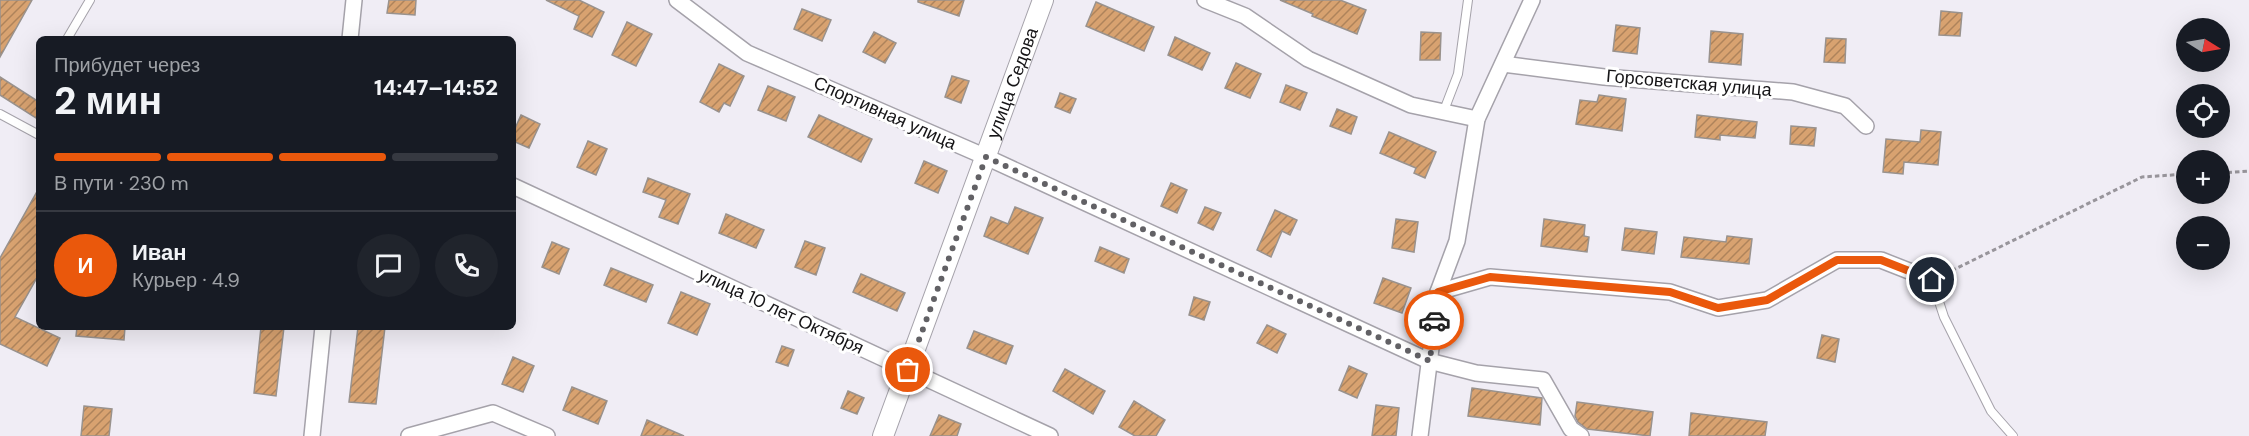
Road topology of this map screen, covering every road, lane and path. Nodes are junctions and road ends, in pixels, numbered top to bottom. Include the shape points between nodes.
1 (90, 0) edge
2 (354, 0) edge
3 (677, 0) edge
4 (1044, 0) edge
5 (1205, 0) edge
6 (1468, 0) edge
7 (1532, 0) edge
8 (69, 36) edge
9 (350, 36) edge
10 (1503, 64) junction
11 (1443, 113) junction
12 (0, 114) edge
13 (1477, 119) junction
14 (1866, 126) dead end
15 (36, 133) edge
16 (986, 157) junction
17 (2249, 171) edge
18 (2230, 172) edge
19 (2176, 175) edge
20 (516, 187) edge
21 (1932, 280) junction
22 (1438, 292) junction
23 (323, 330) edge
24 (1430, 361) junction
25 (908, 370) junction
26 (312, 436) edge
27 (409, 436) edge
28 (548, 436) edge
29 (883, 436) edge
30 (1050, 436) edge
31 (1420, 436) edge
32 (1581, 436) edge
33 (2013, 436) edge

1 - 8 lane
2 - 9 street
3 - 16 street, Спортивная улица via 747,52
4 - 16 street, улица Седова
5 - 11 street via 1245,16 1308,59 1412,105
6 - 11 lane via 1458,74
7 - 10 street
10 - 13 street
10 - 14 street, Горсоветская улица via 1604,77 1793,92 1845,106
11 - 13 street
12 - 15 lane
13 - 22 street via 1457,241
16 - 24 street, Спортивная улица
16 - 25 street, улица Седова
17 - 18 path
19 - 21 path via 2142,177
20 - 25 street, улица 10 лет Октября
21 - 22 street via 1881,260 1837,260 1767,300 1718,308 1670,292 1490,277
21 - 33 lane via 1944,317 1991,411
22 - 24 street
23 - 26 street
24 - 31 street
24 - 32 street, Спортивная улица via 1476,373 1543,380 1571,429
25 - 29 street, улица Седова
25 - 30 street, улица 10 лет Октября
27 - 28 street via 493,413

